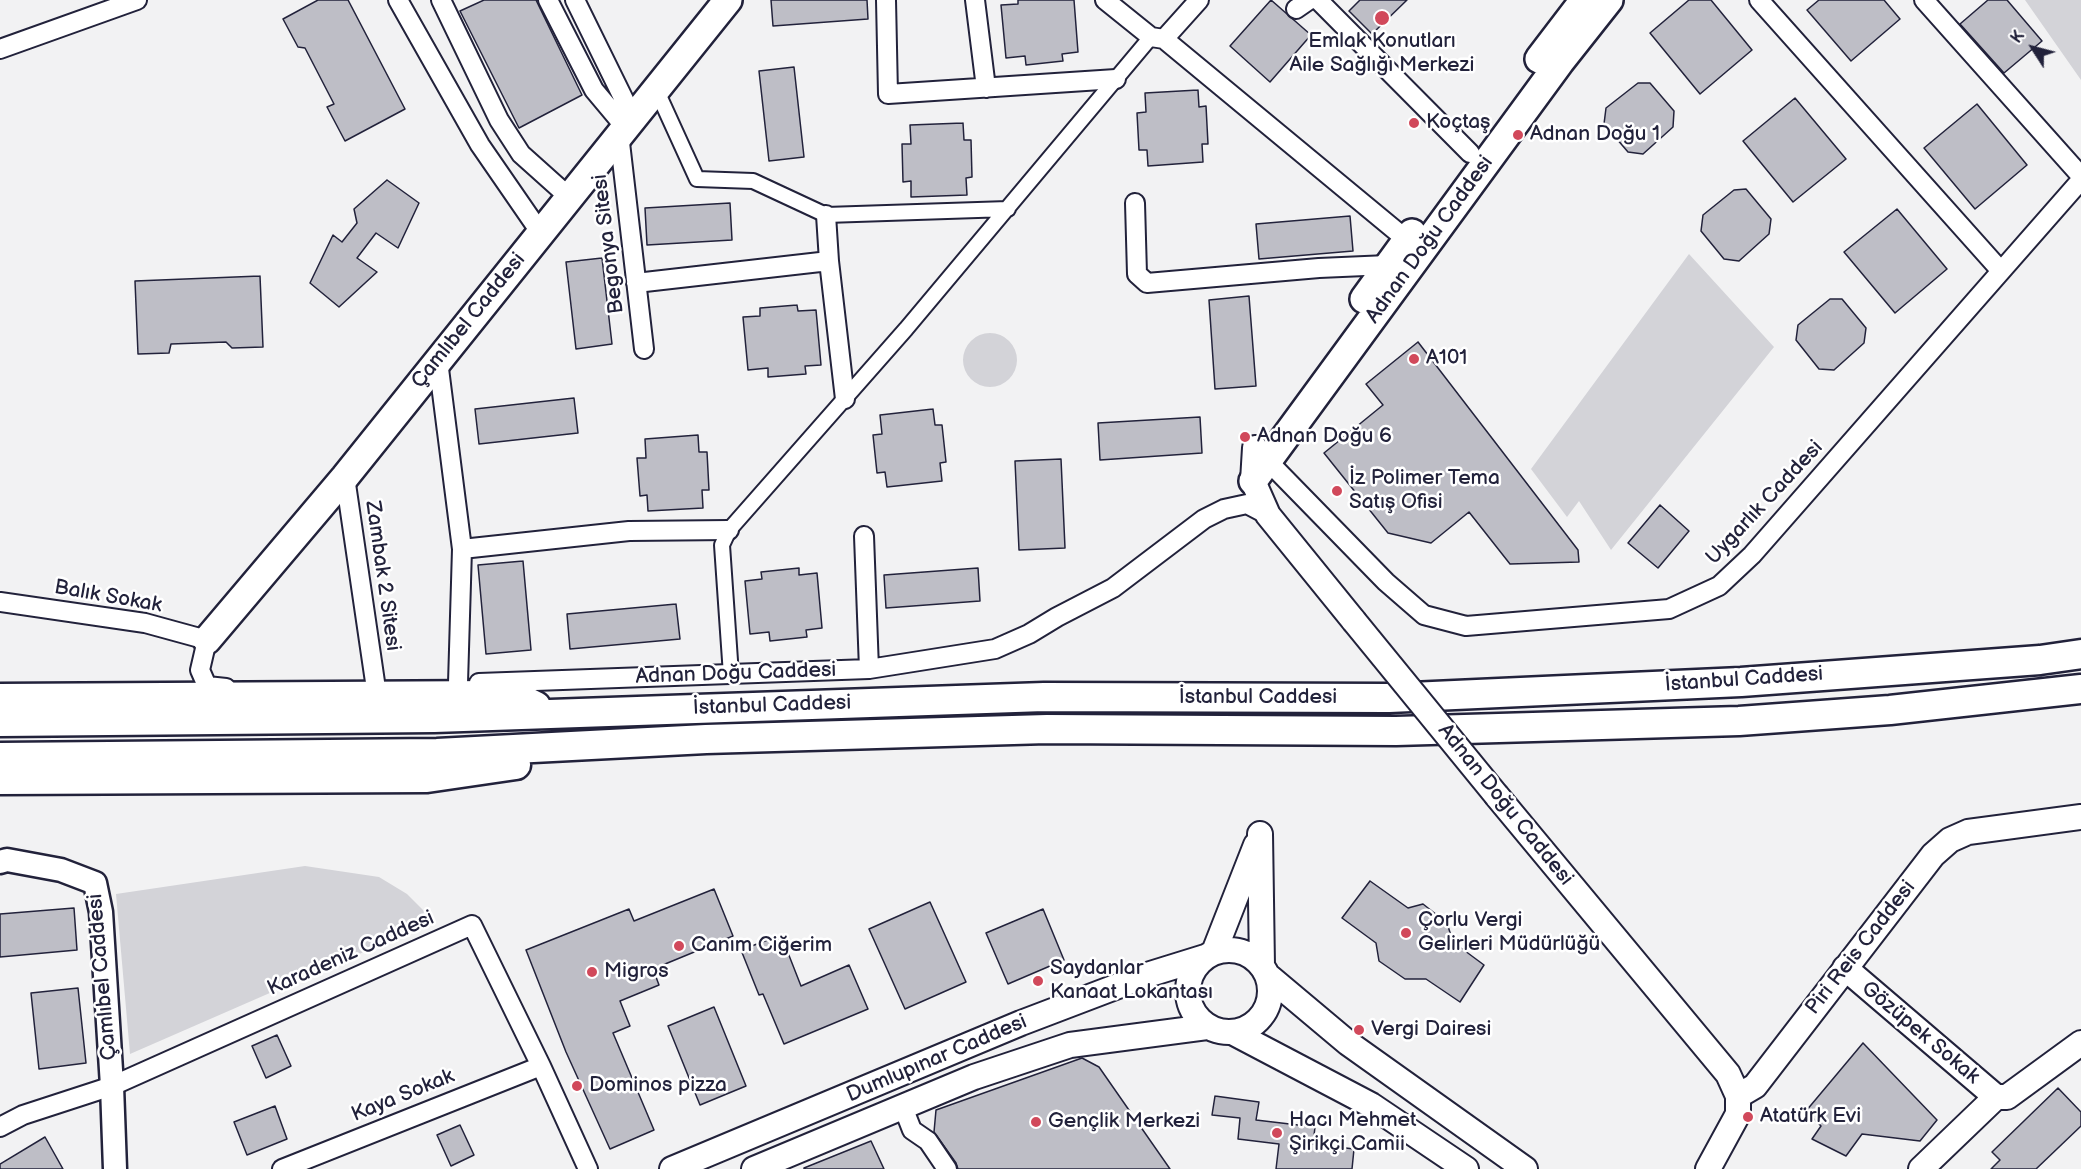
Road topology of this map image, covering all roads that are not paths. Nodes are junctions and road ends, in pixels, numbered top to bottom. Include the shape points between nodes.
1 (137, 0) edge
2 (398, 0) edge
3 (441, 0) edge
4 (548, 0) edge
5 (575, 0) edge
6 (728, 0) edge
7 (886, 0) edge
8 (975, 0) edge
9 (1105, 0) edge
10 (1199, 0) edge
11 (1318, 0) edge
12 (1584, 0) edge
13 (1609, 0) edge
14 (1759, 0) edge
15 (1924, 0) edge
16 (1157, 38) junction
17 (0, 49) edge
18 (1116, 79) junction
19 (986, 88) junction
20 (656, 89) junction
21 (626, 126) junction
22 (1470, 153) junction
23 (2081, 178) edge
24 (569, 197) junction
25 (1135, 203) dead end
26 (1008, 209) junction
27 (826, 215) junction
28 (540, 232) junction
29 (1407, 240) junction
30 (829, 261) junction
31 (1388, 265) junction
32 (2001, 271) junction
33 (636, 283) junction
34 (644, 349) dead end
35 (438, 361) junction
36 (845, 399) junction
37 (1259, 464) junction
38 (345, 477) junction
39 (1268, 515) junction
40 (729, 530) junction
41 (864, 536) dead end
42 (462, 549) junction
43 (0, 602) edge
44 (207, 640) junction
45 (2081, 654) edge
46 (869, 669) junction
47 (731, 675) junction
48 (375, 682) junction
49 (458, 683) junction
50 (2081, 688) edge
51 (0, 698) edge
52 (551, 714) junction
53 (0, 722) edge
54 (562, 746) junction
55 (0, 757) edge
56 (0, 780) edge
57 (2081, 816) edge
58 (0, 862) edge
59 (1210, 954) junction
60 (1845, 968) junction
61 (1265, 970) junction
62 (1207, 1027) junction
63 (1234, 1033) junction
64 (2081, 1043) edge
65 (541, 1066) junction
66 (112, 1086) junction
67 (1738, 1096) junction
68 (1996, 1097) junction
69 (903, 1107) junction
70 (0, 1127) edge
71 (1452, 1166) edge
72 (760, 1168) edge
73 (115, 1169) edge
74 (282, 1169) edge
75 (588, 1169) edge
76 (672, 1169) edge
77 (947, 1169) edge
78 (1525, 1169) edge
79 (1708, 1169) edge
80 (1921, 1169) edge

1 - 17 street
2 - 28 street via 480,145
3 - 24 street via 521,154
4 - 21 street via 594,90
5 - 21 street
6 - 20 main road, Çamlıbel Caddesi
7 - 19 street via 888,94
8 - 19 street
9 - 16 street
10 - 16 street
11 - 22 street
12 - 22 main road, Adnan Doğu Caddesi
13 - 37 main road, Adnan Doğu Caddesi
14 - 32 street
15 - 23 street
16 - 18 street
16 - 29 street
18 - 19 street
18 - 26 street
20 - 21 main road, Çamlıbel Caddesi
20 - 27 street via 697,179 753,181
21 - 24 main road, Çamlıbel Caddesi
21 - 33 street, Begonya Sitesi
22 - 29 main road, Adnan Doğu Caddesi
23 - 32 street, Uygarlık Caddesi
24 - 28 main road, Çamlıbel Caddesi
25 - 31 street via 1137,274 1147,283
26 - 27 street
26 - 36 street
27 - 30 street
28 - 35 main road, Çamlıbel Caddesi
29 - 31 main road, Adnan Doğu Caddesi
30 - 33 street
30 - 36 street
31 - 37 main road, Adnan Doğu Caddesi via 1318,366
32 - 37 street, Uygarlık Caddesi via 1752,555 1719,586 1669,609 1466,626 1424,615
33 - 34 street, Begonya Sitesi
35 - 38 main road, Çamlıbel Caddesi
35 - 42 street
36 - 40 street
37 - 39 main road, Adnan Doğu Caddesi
38 - 44 main road, Çamlıbel Caddesi
38 - 48 street, Zambak 2 Sitesi
39 - 46 street, Adnan Doğu Caddesi via 1247,504 1224,509 1204,519 1113,588 995,650
39 - 67 main road, Adnan Doğu Caddesi, bridge via 1728,1074
40 - 42 street via 629,531
40 - 47 street via 722,545
41 - 46 street
42 - 49 street
43 - 44 street, Balık Sokak via 145,623
44 - 48 street, Adnan Doğu Caddesi via 200,669 207,686
45 - 52 highway, İstanbul Caddesi via 1741,682 1389,698 1044,697
46 - 47 street, Adnan Doğu Caddesi
47 - 49 street, Adnan Doğu Caddesi
48 - 49 street, Adnan Doğu Caddesi
50 - 54 highway, İstanbul Caddesi via 1890,710 1739,721 1396,731 1047,729
51 - 52 highway via 496,695 524,700
52 - 53 highway, İstanbul Caddesi
54 - 55 highway, İstanbul Caddesi via 437,753
54 - 56 highway via 537,762 427,778
57 - 60 main road, Piri Reis Caddesi via 1968,832 1950,840 1933,855
58 - 66 street, Çamlıbel Caddesi via 61,870 95,883 101,912
59 - 61 main road via 1225,950 1246,953
59 - 61 main road via 1260,834
59 - 62 main road via 1195,966 1187,992 1190,1006
59 - 76 main road, Dumlupınar Caddesi via 1021,1023
60 - 67 main road, Piri Reis Caddesi via 1755,1086
60 - 68 main road, Gözüpek Sokak
61 - 63 main road via 1270,987 1265,1012 1257,1022
61 - 78 main road via 1348,1043
62 - 63 main road
62 - 69 main road, Dumlupınar Caddesi via 1070,1045 974,1077
63 - 71 main road via 1371,1106
64 - 68 main road via 2007,1097
65 - 66 street, Karadeniz Caddesi via 472,925
65 - 74 street, Kaya Sokak
65 - 75 street, Karadeniz Caddesi
66 - 70 street, Karadeniz Caddesi via 23,1115
66 - 73 street, Çamlıbel Caddesi
67 - 79 main road via 1738,1114
68 - 80 main road
69 - 72 main road, Dumlupınar Caddesi
69 - 77 street via 912,1130 928,1141

